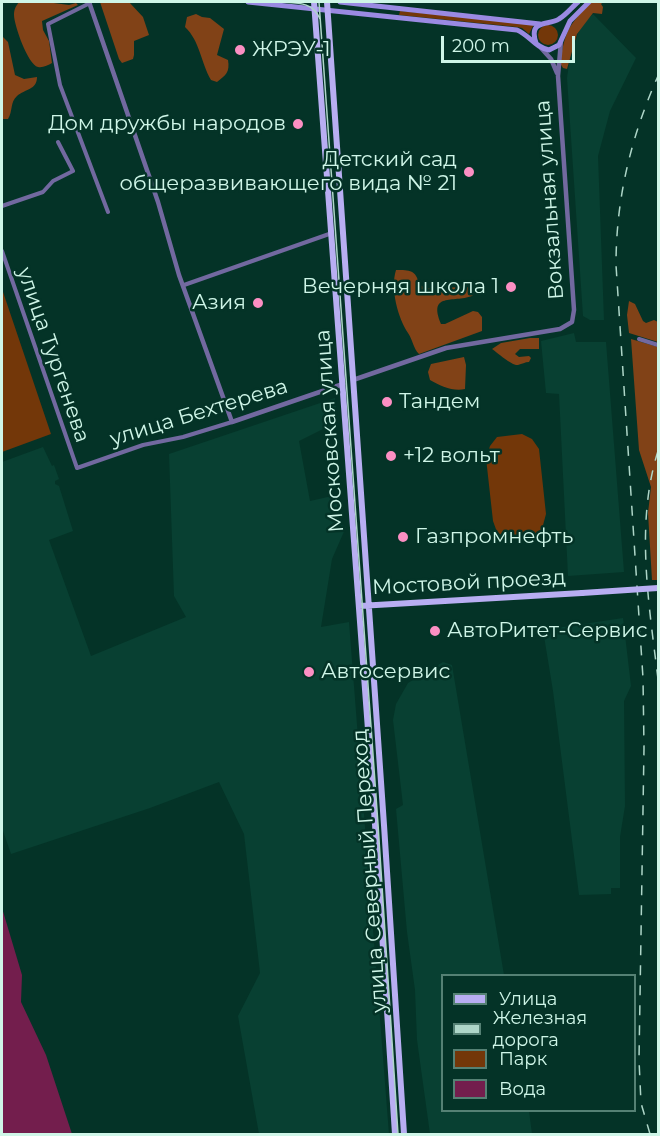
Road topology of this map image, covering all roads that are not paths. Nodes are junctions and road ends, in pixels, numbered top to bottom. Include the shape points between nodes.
1 (90, 2) edge
2 (248, 2) edge
3 (340, 2) edge
4 (578, 2) edge
5 (589, 2) edge
6 (315, 5) edge
7 (327, 5) edge
8 (551, 22) junction
9 (540, 24) junction
10 (562, 39) junction
11 (538, 46) junction
12 (558, 76) junction
13 (58, 142) dead end
14 (2, 206) edge
15 (108, 212) dead end
16 (332, 232) junction
17 (2, 251) edge
18 (184, 285) junction
19 (572, 322) joint
20 (639, 339) dead end
21 (658, 345) edge
22 (353, 380) junction
23 (343, 384) junction
24 (232, 422) junction
25 (77, 468) joint
26 (658, 588) edge
27 (369, 605) junction
28 (359, 606) junction
29 (395, 1134) edge
30 (404, 1134) edge

1 - 15 street via 48,24 60,85
1 - 18 street
2 - 6 main road
3 - 9 main road
4 - 8 main road
5 - 10 main road, Вокзальная улица via 570,21
6 - 7 main road
6 - 16 main road, Московская улица
7 - 11 main road via 513,29 525,33
7 - 22 main road, Московская улица
8 - 9 main road
8 - 10 main road via 561,29
9 - 11 main road via 534,35
10 - 11 main road via 553,50
10 - 12 street, Вокзальная улица
11 - 12 street, Вокзальная улица via 552,61
12 - 19 street, Вокзальная улица
13 - 14 street via 73,171 53,181 43,192
16 - 18 street
16 - 23 main road, Московская улица
17 - 25 street, улица Тургенева
18 - 24 street
19 - 22 street, улица Бехтерева via 560,329 446,348
20 - 21 street
22 - 23 main road, улица Бехтерева
22 - 27 main road, Московская улица
23 - 24 street, улица Бехтерева
23 - 28 main road, Московская улица
24 - 25 street, улица Бехтерева via 143,445
26 - 27 main road, Мостовой проезд, bridge
27 - 28 main road, Мостовой проезд
27 - 30 main road, улица Северный Переход
28 - 29 main road, улица Северный Переход

